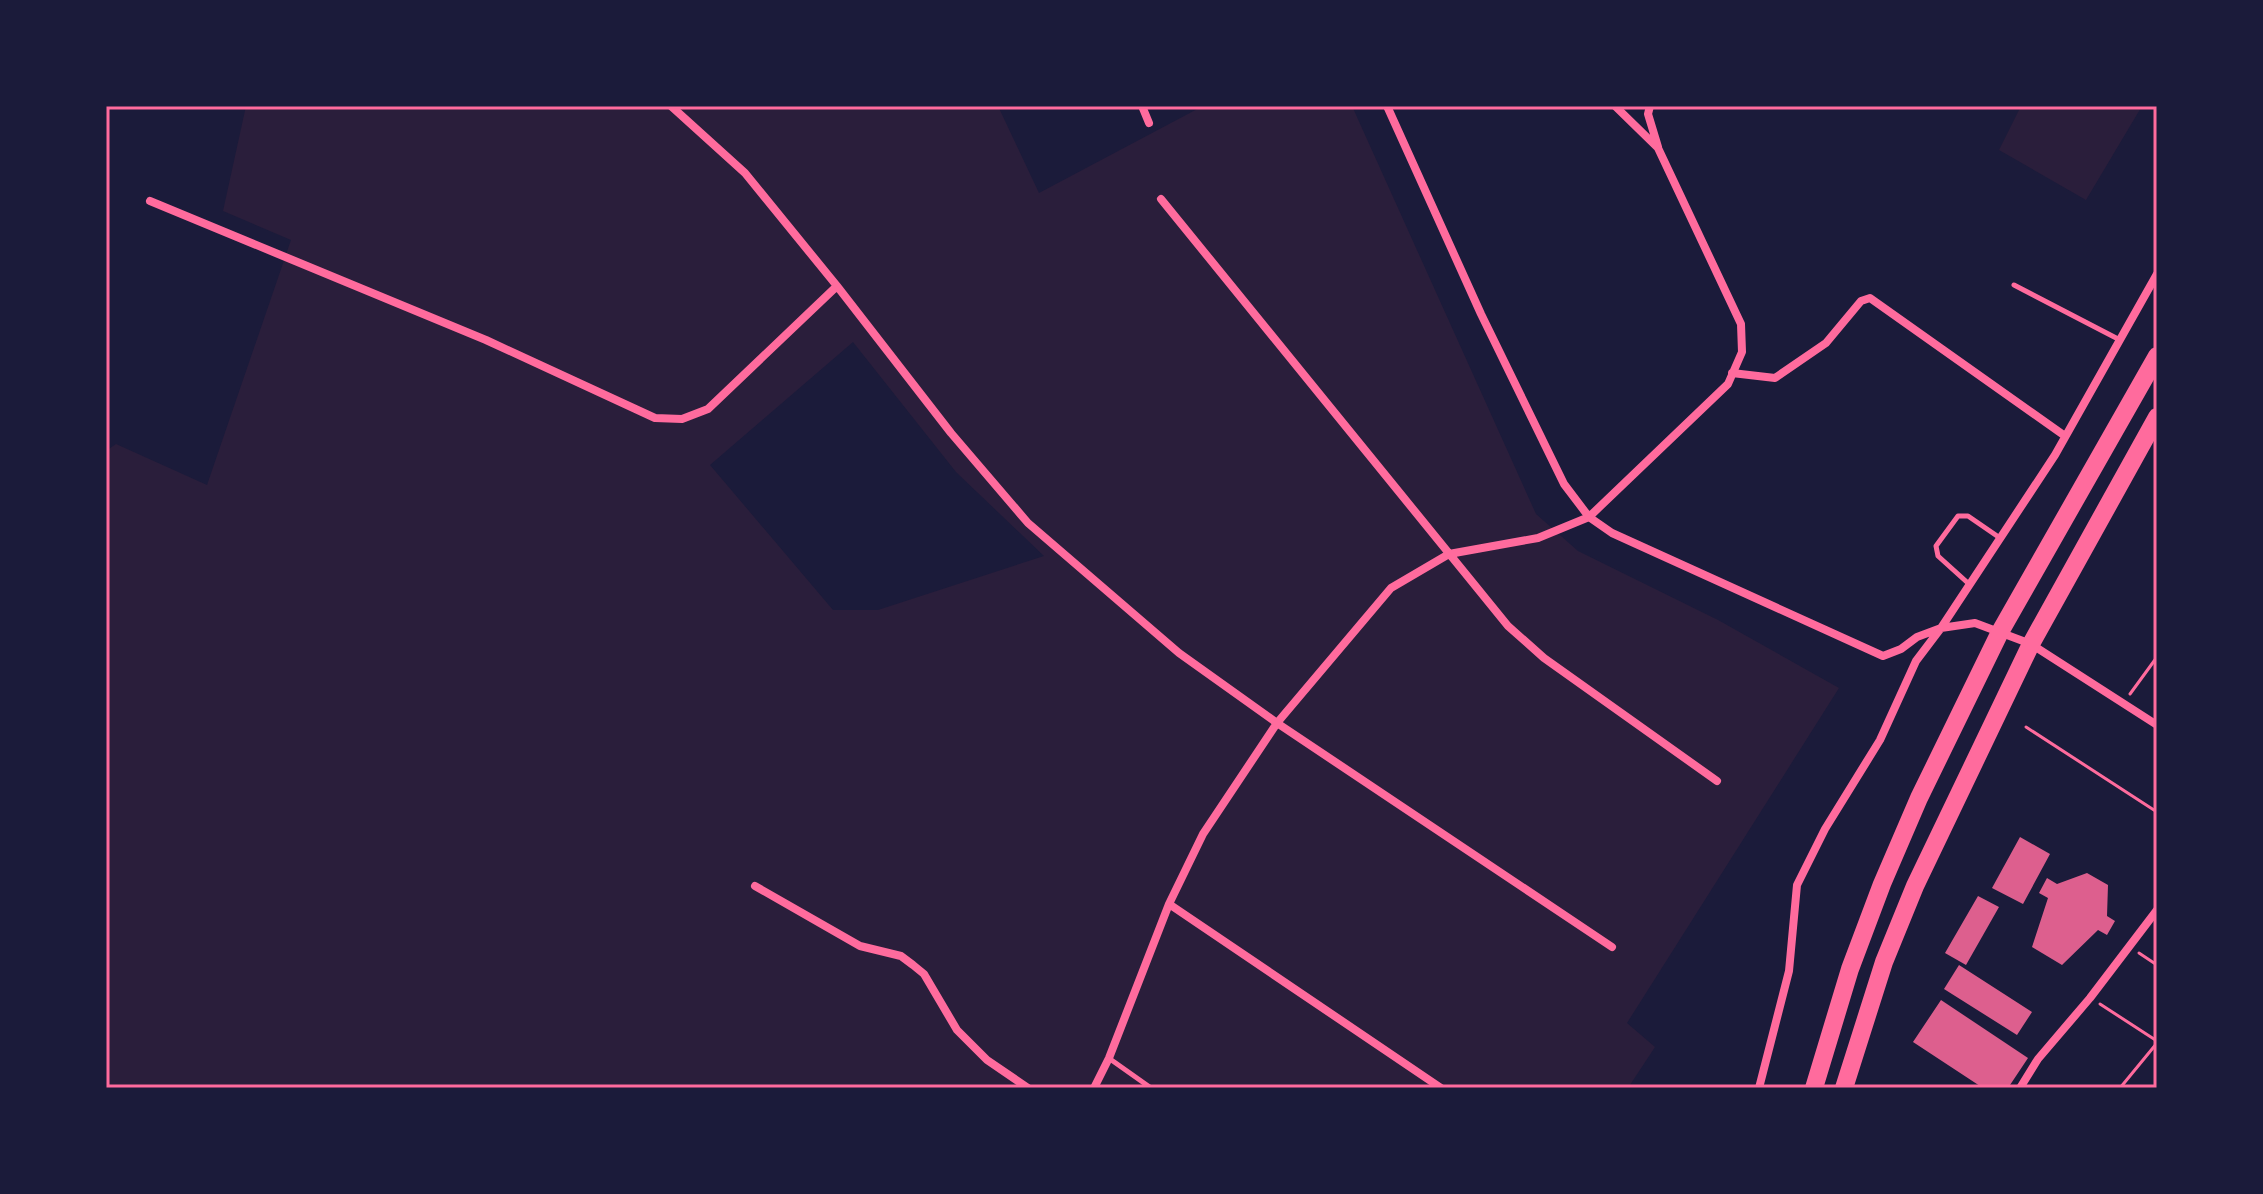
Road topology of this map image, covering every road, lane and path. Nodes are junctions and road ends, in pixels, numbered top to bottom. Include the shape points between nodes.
1 (671, 106) edge
2 (1142, 106) edge
3 (1387, 106) edge
4 (1615, 106) edge
5 (1650, 106) edge
6 (1149, 123) dead end
7 (1658, 148) junction
8 (1161, 199) dead end
9 (150, 201) dead end
10 (2157, 274) edge
11 (2014, 285) dead end
12 (837, 286) junction
13 (2120, 340) junction
14 (2157, 356) edge
15 (1732, 373) junction
16 (2157, 417) edge
17 (2065, 436) junction
18 (1589, 517) junction
19 (2001, 538) junction
20 (1449, 554) junction
21 (1970, 584) junction
22 (1941, 628) junction
23 (2000, 632) junction
24 (2031, 644) junction
25 (2157, 657) edge
26 (2122, 703) junction
27 (1277, 723) junction
28 (2157, 725) edge
29 (2026, 727) dead end
30 (1717, 781) dead end
31 (2157, 812) edge
32 (755, 886) dead end
33 (1169, 904) junction
34 (2157, 910) edge
35 (1612, 947) dead end
36 (2129, 947) junction
37 (2157, 965) edge
38 (2090, 998) junction
39 (2157, 1042) edge
40 (1109, 1058) junction
41 (1028, 1088) edge
42 (1094, 1088) edge
43 (1151, 1088) edge
44 (1441, 1088) edge
45 (1759, 1088) edge
46 (1814, 1088) edge
47 (1844, 1088) edge
48 (2020, 1088) edge
49 (2120, 1088) edge

1 - 12 street via 745,173
2 - 6 street
3 - 18 street via 1564,484
4 - 7 street
5 - 7 street
7 - 15 street via 1741,324 1742,352
8 - 20 street
9 - 12 street via 486,340 655,418 682,419 708,409
10 - 13 street
11 - 13 lane
12 - 27 street via 1028,523 1179,653
13 - 17 street
14 - 23 highway
15 - 17 street via 1775,378 1826,343 1861,301 1870,298
15 - 18 street via 1728,384
16 - 24 highway
17 - 19 street
18 - 20 street via 1538,538
18 - 22 street via 1612,533 1883,656
19 - 21 street
19 - 21 lane via 1963,515 1936,546 1938,556
20 - 27 street via 1391,588
20 - 30 street via 1508,626 1544,658
21 - 22 street
22 - 23 street via 1975,623
22 - 45 street via 1916,661 1880,740 1797,885 1789,971
23 - 24 street
23 - 46 highway via 1882,884
24 - 26 street
24 - 47 highway via 1915,886 1884,962
25 - 26 path
26 - 28 street
27 - 33 street via 1203,834
27 - 35 street
29 - 31 path
32 - 41 street via 860,946 901,956 924,974 957,1030 987,1060
33 - 40 street
33 - 44 street
34 - 36 street
36 - 37 path
36 - 38 street
38 - 39 path
38 - 48 street
39 - 49 path
40 - 42 street
40 - 43 lane

